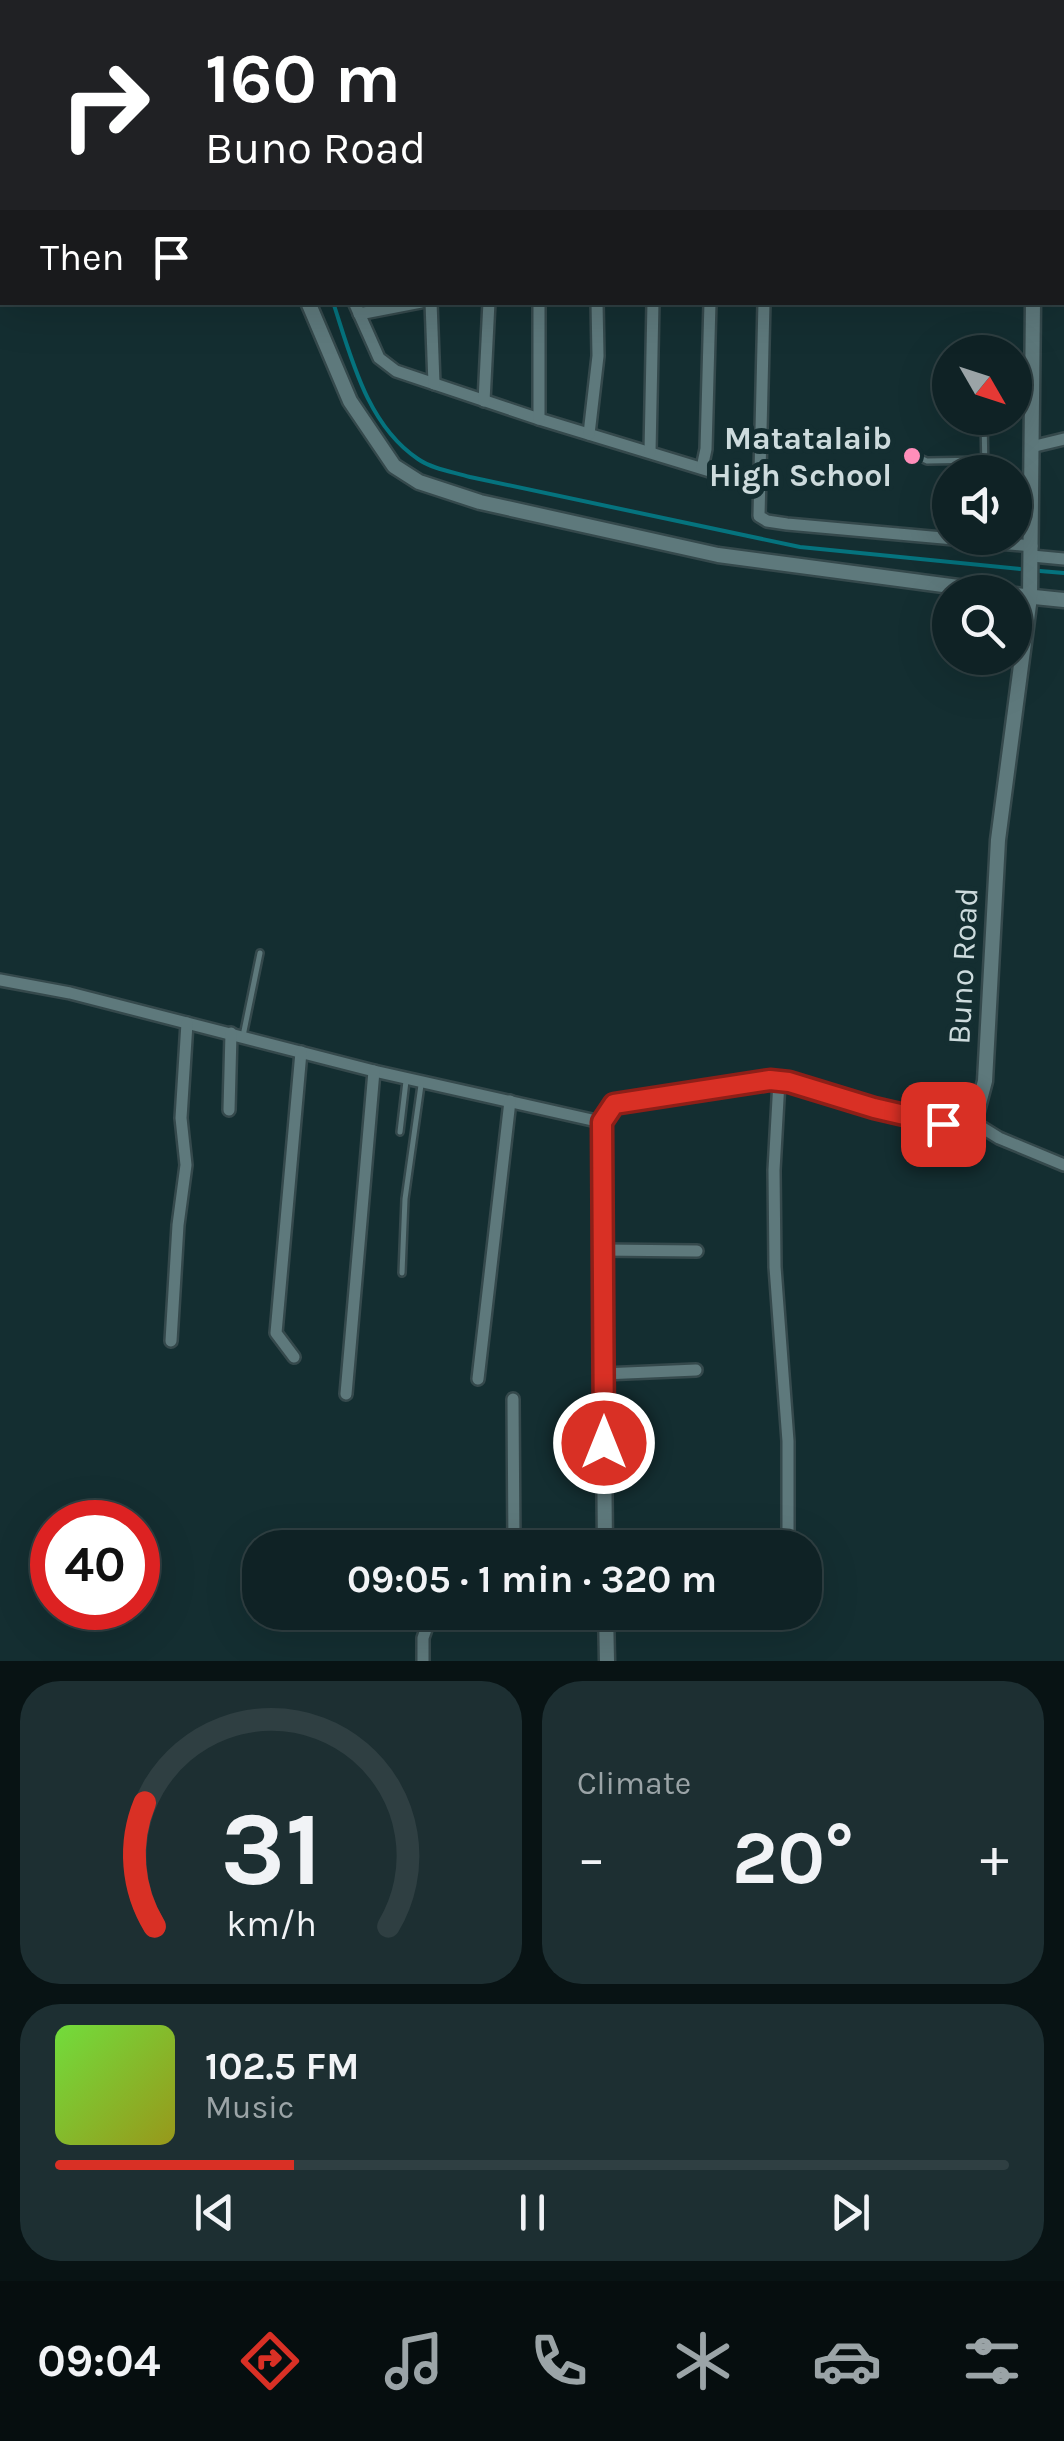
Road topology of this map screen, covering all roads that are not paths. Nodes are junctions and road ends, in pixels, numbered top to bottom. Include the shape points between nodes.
1 (309, 305) edge
2 (389, 305) edge
3 (431, 305) edge
4 (489, 305) edge
5 (540, 305) edge
6 (597, 305) edge
7 (652, 305) edge
8 (710, 305) edge
9 (764, 305) edge
10 (1033, 305) edge
11 (357, 308) edge
12 (434, 384) junction
13 (484, 401) junction
14 (539, 420) junction
15 (589, 434) junction
16 (1064, 439) edge
17 (1031, 447) junction
18 (650, 452) junction
19 (911, 454) dead end
20 (1031, 455) edge
21 (932, 461) edge
22 (702, 468) junction
23 (759, 486) junction
24 (932, 540) edge
25 (1032, 552) edge
26 (1064, 558) edge
27 (932, 583) edge
28 (1032, 597) edge
29 (1064, 600) edge
30 (1014, 675) edge
31 (260, 953) dead end
32 (0, 980) edge
33 (187, 1023) junction
34 (237, 1034) junction
35 (301, 1052) junction
36 (374, 1071) junction
37 (407, 1078) junction
38 (779, 1081) junction
39 (422, 1082) junction
40 (510, 1102) junction
41 (229, 1110) dead end
42 (970, 1120) junction
43 (602, 1122) junction
44 (400, 1132) dead end
45 (1064, 1165) edge
46 (602, 1250) junction
47 (696, 1251) dead end
48 (402, 1273) dead end
49 (171, 1341) dead end
50 (294, 1356) dead end
51 (696, 1370) dead end
52 (603, 1374) junction
53 (478, 1379) dead end
54 (346, 1394) dead end
55 (513, 1399) dead end
56 (514, 1530) edge
57 (605, 1530) edge
58 (788, 1530) edge
59 (426, 1630) edge
60 (606, 1630) edge
61 (423, 1661) edge
62 (607, 1661) edge

1 - 27 street via 358,412 394,466 420,482 480,502 718,555
2 - 11 street
3 - 12 street
4 - 13 street
5 - 14 street
6 - 15 street
7 - 18 street
8 - 22 street
9 - 23 street
10 - 17 street, Buno Road
11 - 12 street via 386,365
12 - 13 street
13 - 14 street
14 - 15 street
15 - 18 street
16 - 17 street
17 - 20 street, Buno Road
18 - 22 street
19 - 21 lane
22 - 23 street
23 - 24 street via 757,509 767,521
25 - 26 street
28 - 29 street
30 - 42 street, Buno Road via 984,1081
31 - 34 lane
32 - 33 street
33 - 34 street
33 - 49 street via 180,1118 186,1165
34 - 35 street
34 - 41 street
35 - 36 street
35 - 50 street via 276,1333
36 - 37 street
36 - 54 street
37 - 39 street
37 - 44 lane
38 - 42 street via 943,1124
38 - 43 street via 620,1102
38 - 58 street via 775,1267
39 - 40 street
39 - 48 lane
40 - 43 street
40 - 53 street
42 - 45 street
43 - 46 street
46 - 47 street
46 - 52 street
51 - 52 street
52 - 57 street
55 - 56 street
59 - 61 street
60 - 62 street

